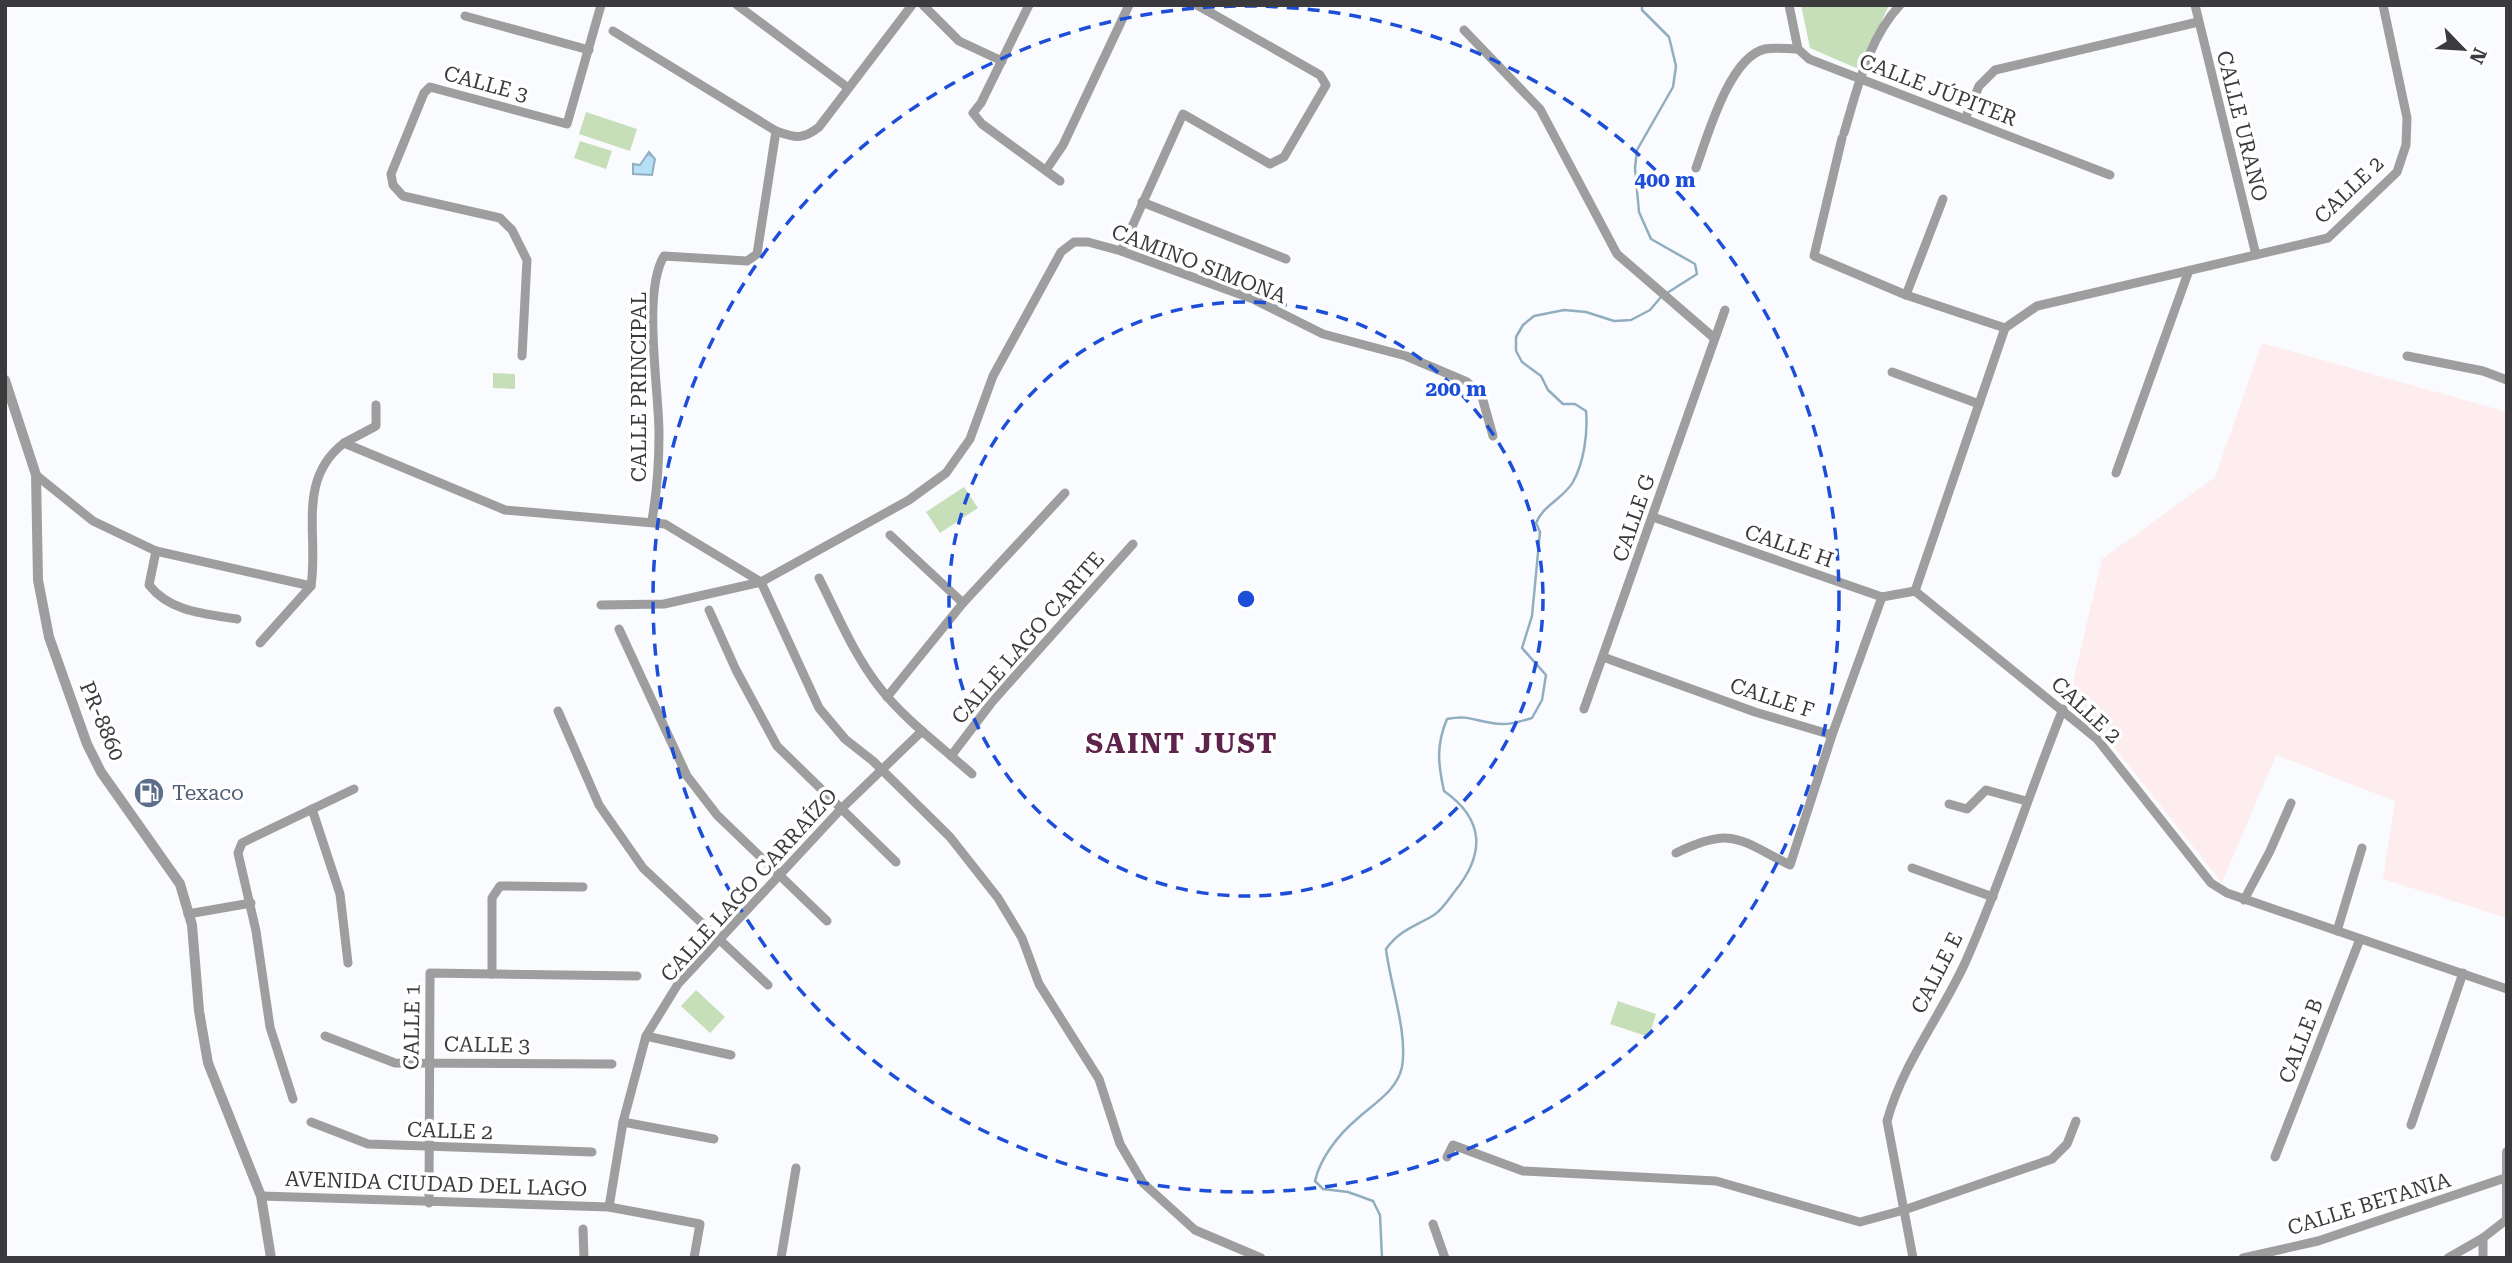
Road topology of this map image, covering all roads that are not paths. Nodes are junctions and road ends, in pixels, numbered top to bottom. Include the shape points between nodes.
1 (601, 5) edge
2 (737, 5) edge
3 (912, 5) edge
4 (923, 5) edge
5 (1029, 5) edge
6 (1129, 5) edge
7 (1197, 5) edge
8 (1789, 5) edge
9 (1900, 5) edge
10 (2196, 5) edge
11 (2383, 5) edge
12 (465, 16) dead end
13 (2198, 22) junction
14 (1464, 30) dead end
15 (613, 31) dead end
16 (1798, 48) junction
17 (589, 50) junction
18 (1002, 61) junction
19 (1861, 79) junction
20 (847, 87) junction
21 (1965, 119) junction
22 (776, 131) junction
23 (1696, 169) dead end
24 (1046, 170) junction
25 (2110, 175) dead end
26 (1060, 181) dead end
27 (1942, 199) dead end
28 (1142, 202) junction
29 (1121, 251) junction
30 (2256, 255) junction
31 (1286, 259) dead end
32 (2189, 273) junction
33 (1906, 295) junction
34 (1725, 310) dead end
35 (2005, 328) junction
36 (1713, 337) junction
37 (522, 356) dead end
38 (2407, 356) dead end
39 (1892, 372) dead end
40 (5, 380) edge
41 (2507, 380) edge
42 (1979, 404) junction
43 (376, 405) dead end
44 (1493, 436) dead end
45 (344, 443) junction
46 (2116, 474) dead end
47 (36, 475) junction
48 (1065, 493) dead end
49 (1653, 517) junction
50 (652, 520) junction
51 (890, 535) dead end
52 (1133, 544) dead end
53 (156, 551) junction
54 (819, 578) dead end
55 (761, 582) junction
56 (311, 586) junction
57 (1915, 591) junction
58 (1882, 597) junction
59 (963, 603) junction
60 (601, 605) dead end
61 (709, 610) dead end
62 (237, 619) dead end
63 (619, 629) dead end
64 (260, 643) dead end
65 (1603, 657) junction
66 (887, 697) junction
67 (1584, 709) dead end
68 (2063, 709) junction
69 (558, 711) dead end
70 (922, 731) junction
71 (1832, 735) junction
72 (951, 756) junction
73 (882, 770) junction
74 (972, 774) dead end
75 (354, 789) dead end
76 (2026, 801) junction
77 (2291, 803) dead end
78 (1950, 804) dead end
79 (312, 809) junction
80 (840, 810) junction
81 (2362, 848) dead end
82 (1676, 853) dead end
83 (897, 862) dead end
84 (1912, 869) dead end
85 (780, 875) junction
86 (583, 887) dead end
87 (1993, 897) junction
88 (2244, 900) junction
89 (251, 903) junction
90 (188, 914) junction
91 (827, 921) dead end
92 (2337, 931) junction
93 (2360, 939) junction
94 (719, 940) junction
95 (348, 963) dead end
96 (2463, 973) junction
97 (492, 974) junction
98 (637, 976) dead end
99 (768, 985) dead end
100 (2507, 989) edge
101 (325, 1036) dead end
102 (646, 1036) junction
103 (731, 1055) dead end
104 (428, 1062) junction
105 (612, 1064) dead end
106 (293, 1099) dead end
107 (2076, 1121) dead end
108 (311, 1122) dead end
109 (623, 1122) junction
110 (2411, 1125) dead end
111 (713, 1139) dead end
112 (428, 1148) junction
113 (592, 1152) dead end
114 (2507, 1152) edge
115 (1447, 1157) dead end
116 (2275, 1157) dead end
117 (796, 1168) dead end
118 (2505, 1178) edge
119 (261, 1196) junction
120 (429, 1203) junction
121 (609, 1207) junction
122 (1904, 1210) junction
123 (2506, 1221) edge
124 (1433, 1223) dead end
125 (583, 1229) dead end
126 (2483, 1238) junction
127 (271, 1258) edge
128 (584, 1258) edge
129 (694, 1258) edge
130 (781, 1258) edge
131 (1261, 1258) edge
132 (1445, 1258) edge
133 (1913, 1258) edge
134 (2243, 1258) edge
135 (2448, 1258) edge
136 (2483, 1258) edge

1 - 17 street, CALLE 3
2 - 20 street
3 - 20 street
4 - 18 street via 959,41
5 - 18 street
6 - 24 street via 1063,145
7 - 28 street via 1320,75 1326,85 1284,157 1270,164 1183,114
8 - 16 street
9 - 19 street via 1884,22
10 - 13 street, CALLE URANO
11 - 30 street, CALLE 2 via 2407,118 2406,145 2397,172 2328,238
12 - 17 street
13 - 21 street via 1995,70 1979,86
13 - 30 street, CALLE URANO
14 - 36 street via 1540,109 1617,254
15 - 22 street
16 - 19 street, CALLE JÚPITER via 1809,59
16 - 23 street via 1763,50 1737,70 1723,94
17 - 37 street, CALLE 3 via 567,124 430,87 391,174 393,185 403,196 500,219 512,230 527,260
18 - 24 street via 973,113
19 - 21 street, CALLE JÚPITER
19 - 33 street via 1814,256
20 - 22 street via 808,136 795,139
21 - 25 street, CALLE JÚPITER
22 - 50 street, CALLE PRINCIPAL via 757,254 747,261 664,256 657,267 653,327 659,436
24 - 26 street
27 - 33 street
28 - 29 street
28 - 31 street
29 - 44 street, CAMINO SIMONA via 1253,299 1323,334 1406,356 1467,382 1482,397
29 - 55 street, CAMINO SIMONA via 1074,242 1061,252 993,376 970,439 946,473 909,500
30 - 32 street, CALLE 2
32 - 35 street, CALLE 2 via 2037,306
32 - 46 street
33 - 35 street
34 - 36 street, CALLE G
35 - 42 street
36 - 49 street, CALLE G
38 - 41 street
39 - 42 street
40 - 47 street, PR-8860 / PR-8860
42 - 57 street
43 - 45 street via 376,426
45 - 50 street via 505,510
45 - 56 street via 320,470 310,517 316,559
47 - 53 street via 93,521
47 - 90 street, PR-8860 / PR-8860 via 38,580 50,640 101,772 180,884
48 - 59 street
49 - 58 street, CALLE H
49 - 65 street, CALLE G
50 - 55 street via 674,528
51 - 59 street
52 - 72 street, CALLE LAGO CARITE via 992,702
53 - 56 street
53 - 62 street via 149,585 161,600
54 - 66 street via 857,655
55 - 60 street, CAMINO SIMONA via 664,604
55 - 73 street via 819,708 845,739
56 - 64 street
57 - 58 street, CALLE H
57 - 68 street, CALLE 2
58 - 71 street, CALLE F
59 - 66 street
61 - 80 street via 777,746
63 - 85 street via 687,776 717,815
65 - 67 street, CALLE G
65 - 71 street, CALLE F
66 - 70 street
68 - 76 street, CALLE E
68 - 88 street, CALLE 2 via 2097,739 2211,883
69 - 94 street via 599,805 643,868
70 - 72 street
70 - 73 street, CALLE LAGO CARRAÍZO
71 - 82 street via 1790,865 1744,842 1717,836
72 - 74 street
73 - 80 street, CALLE LAGO CARRAÍZO
73 - 131 street via 950,837 998,898 1022,938 1039,984 1099,1079 1119,1144 1143,1183 1195,1230
75 - 79 street
76 - 78 street via 1986,790 1966,809
76 - 87 street, CALLE E
77 - 88 street
79 - 89 street via 242,844 238,853
79 - 95 street via 340,894
80 - 83 street
80 - 85 street, CALLE LAGO CARRAÍZO
81 - 92 street
84 - 87 street
85 - 91 street
85 - 94 street, CALLE LAGO CARRAÍZO
86 - 97 street via 500,887 492,898
87 - 122 street, CALLE E via 1964,966 1893,1100 1888,1121
88 - 92 street, CALLE 2
89 - 90 street
89 - 106 street via 270,1027
90 - 119 street, PR-8860 / PR-8860 via 208,1063
92 - 93 street, CALLE 2
93 - 96 street, CALLE 2
93 - 116 street, CALLE B
94 - 99 street
94 - 102 street, CALLE LAGO CARRAÍZO via 678,985
96 - 100 street, CALLE 2
96 - 110 street
97 - 98 street, CALLE 1
97 - 104 street, CALLE 1 via 430,974
101 - 104 street, CALLE 3 via 395,1063
102 - 103 street
102 - 109 street, CALLE LAGO CARRAÍZO
104 - 105 street, CALLE 3
104 - 112 street, CALLE 1
107 - 122 street via 2067,1144 2052,1159
108 - 112 street, CALLE 2 via 368,1144
109 - 111 street
109 - 121 street, CALLE LAGO CARRAÍZO
112 - 113 street, CALLE 2
112 - 120 street, CALLE 1
114 - 118 street
115 - 122 street via 1453,1145 1523,1171 1716,1181 1860,1222
117 - 130 street
118 - 123 street
118 - 134 street, CALLE BETANIA via 2318,1241
119 - 120 street, AVENIDA CIUDAD DEL LAGO
119 - 127 street, PR-8860 / PR-8860
120 - 121 street, AVENIDA CIUDAD DEL LAGO
121 - 129 street, AVENIDA CIUDAD DEL LAGO via 700,1224
122 - 133 street, CALLE E
123 - 126 street
124 - 132 street
125 - 128 street
126 - 135 street
126 - 136 street

